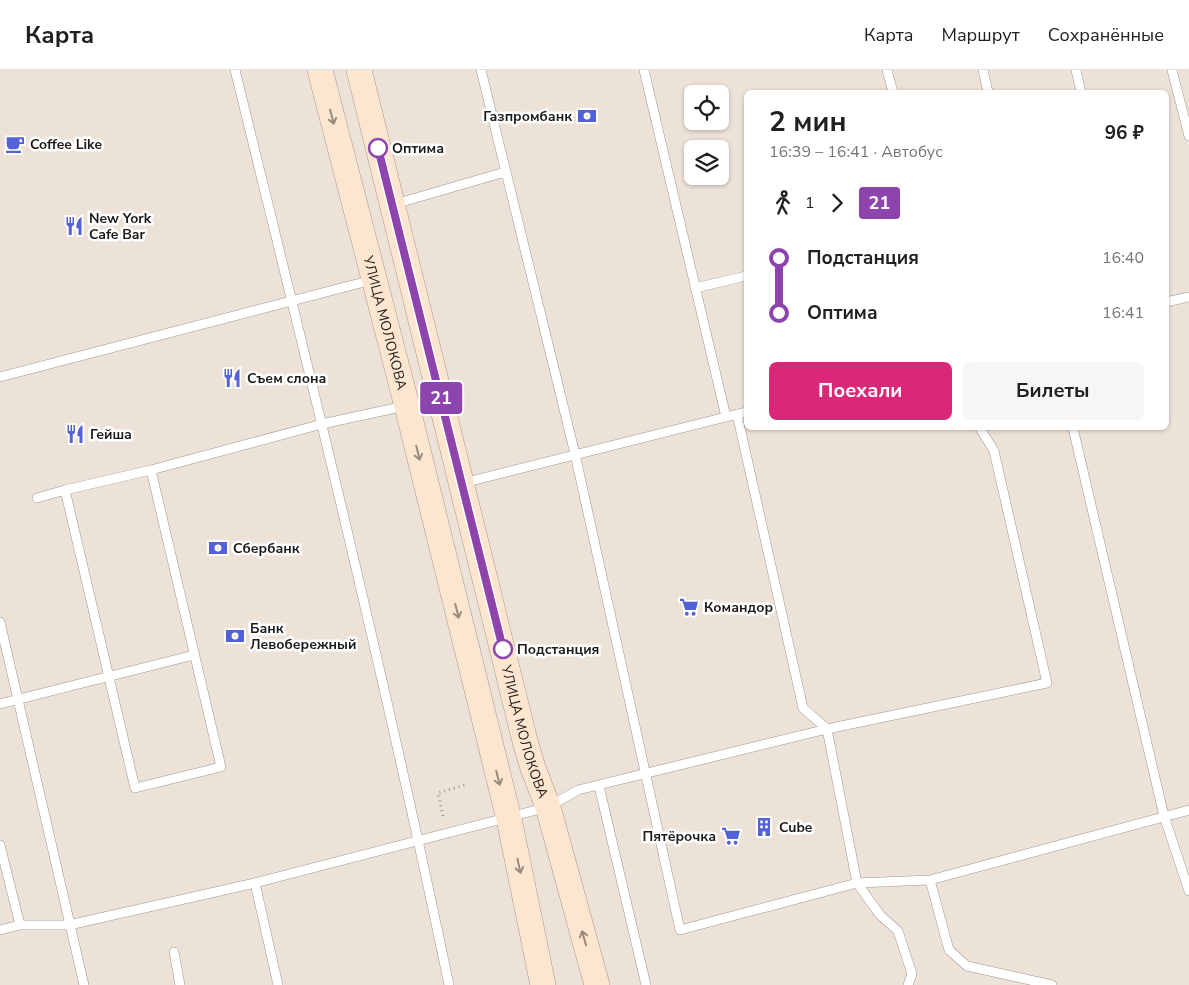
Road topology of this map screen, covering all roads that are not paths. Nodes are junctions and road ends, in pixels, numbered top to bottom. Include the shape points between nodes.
1 (235, 70) edge
2 (320, 70) edge
3 (359, 70) edge
4 (480, 70) edge
5 (644, 70) edge
6 (887, 70) edge
7 (983, 70) edge
8 (1076, 70) edge
9 (1172, 70) edge
10 (892, 90) edge
11 (988, 90) edge
12 (1081, 90) edge
13 (1189, 136) edge
14 (505, 172) junction
15 (392, 205) junction
16 (744, 276) edge
17 (374, 280) junction
18 (695, 288) junction
19 (1189, 298) edge
20 (292, 300) junction
21 (1169, 301) edge
22 (0, 377) edge
23 (407, 406) junction
24 (744, 412) edge
25 (736, 414) junction
26 (726, 417) junction
27 (322, 424) junction
28 (981, 430) edge
29 (1073, 430) edge
30 (576, 454) junction
31 (151, 470) junction
32 (462, 483) junction
33 (65, 490) junction
34 (37, 498) dead end
35 (0, 622) edge
36 (194, 655) junction
37 (108, 677) junction
38 (18, 699) junction
39 (0, 704) edge
40 (827, 729) junction
41 (488, 738) junction
42 (525, 741) junction
43 (647, 773) junction
44 (599, 786) junction
45 (548, 807) junction
46 (1189, 810) edge
47 (1164, 816) junction
48 (508, 819) junction
49 (419, 842) junction
50 (0, 845) edge
51 (930, 880) junction
52 (255, 883) junction
53 (857, 883) junction
54 (1189, 891) edge
55 (20, 925) junction
56 (69, 925) junction
57 (0, 930) edge
58 (174, 952) dead end
59 (84, 985) edge
60 (180, 985) edge
61 (278, 985) edge
62 (449, 985) edge
63 (543, 985) edge
64 (597, 985) edge
65 (646, 985) edge
66 (908, 985) edge
67 (1052, 985) edge

1 - 20 lane
2 -> 17 main road, УЛИЦА МОЛОКОВА
3 - 15 main road, УЛИЦА МОЛОКОВА
4 - 14 lane
5 - 18 lane
6 - 10 lane
7 - 11 lane
8 - 12 lane
9 - 13 lane
14 - 15 lane
14 - 30 lane
15 - 32 main road, УЛИЦА МОЛОКОВА
16 - 18 lane
17 - 20 lane
17 - 23 main road, УЛИЦА МОЛОКОВА
18 - 26 lane
19 - 21 lane
20 - 22 lane
20 - 27 lane
23 - 27 lane
23 -> 41 main road, УЛИЦА МОЛОКОВА
24 - 25 lane
25 - 26 lane
25 - 40 lane via 803,708
26 - 30 lane
27 - 31 lane
27 - 49 lane
28 - 40 lane via 994,451 1047,683
29 - 47 lane
30 - 32 lane
30 - 43 lane
31 - 33 lane
31 - 36 lane
32 - 42 main road, УЛИЦА МОЛОКОВА
33 - 34 lane
33 - 37 lane
35 - 38 lane
36 - 37 lane
36 - 37 lane via 220,767 134,788
37 - 38 lane
38 - 39 lane
38 - 56 lane
40 - 43 lane
40 - 53 lane
41 - 42 main road via 513,750
41 -> 48 main road, УЛИЦА МОЛОКОВА
42 - 45 main road, УЛИЦА МОЛОКОВА
43 - 44 lane
43 - 53 lane via 680,930
44 - 45 lane via 578,790
44 - 65 lane
45 - 48 lane
64 -> 45 main road, УЛИЦА МОЛОКОВА
46 - 47 lane
47 - 51 lane
47 - 54 lane
48 - 49 lane
48 -> 63 main road, УЛИЦА МОЛОКОВА
49 - 52 lane
49 - 62 lane
50 - 55 lane
51 - 53 lane
51 - 67 lane via 949,950 967,966
52 - 56 lane
52 - 61 lane
53 - 66 lane via 880,915 898,931 912,974
55 - 56 lane
55 - 57 lane
56 - 59 lane
58 - 60 lane

